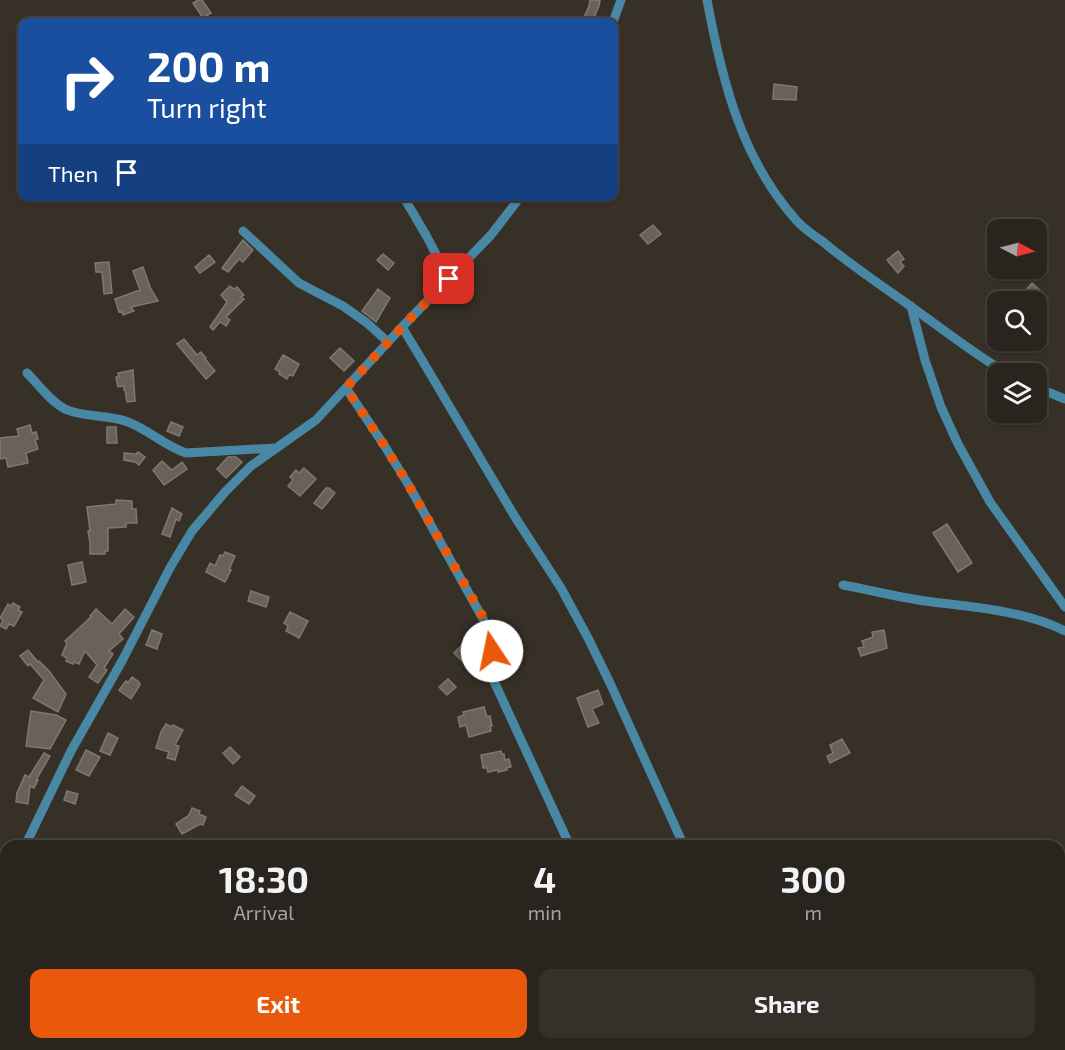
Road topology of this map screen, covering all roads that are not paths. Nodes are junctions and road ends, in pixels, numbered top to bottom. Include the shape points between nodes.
1 (621, 0) edge
2 (707, 0) edge
3 (614, 18) edge
4 (406, 201) edge
5 (517, 201) edge
6 (243, 231) dead end
7 (449, 279) junction
8 (910, 306) junction
9 (402, 327) junction
10 (388, 342) junction
11 (989, 363) edge
12 (27, 374) dead end
13 (346, 388) junction
14 (1047, 392) edge
15 (1065, 399) edge
16 (275, 448) junction
17 (843, 585) dead end
18 (1065, 607) edge
19 (1065, 631) edge
20 (28, 840) edge
21 (567, 840) edge
22 (681, 840) edge

1 - 3 street
2 - 8 street via 737,123 774,193 798,223
4 - 7 street
5 - 7 street
6 - 10 street via 299,283 343,306
7 - 9 street
8 - 11 street
8 - 18 street via 940,407 958,444 990,502
9 - 10 street
9 - 22 street via 561,588 610,683
10 - 13 street
12 - 16 street via 65,409 131,423 186,453
13 - 16 street via 316,420
13 - 21 street via 408,484 492,635 492,677
14 - 15 street
16 - 20 street via 225,492 184,543 70,751
17 - 19 street via 997,611

